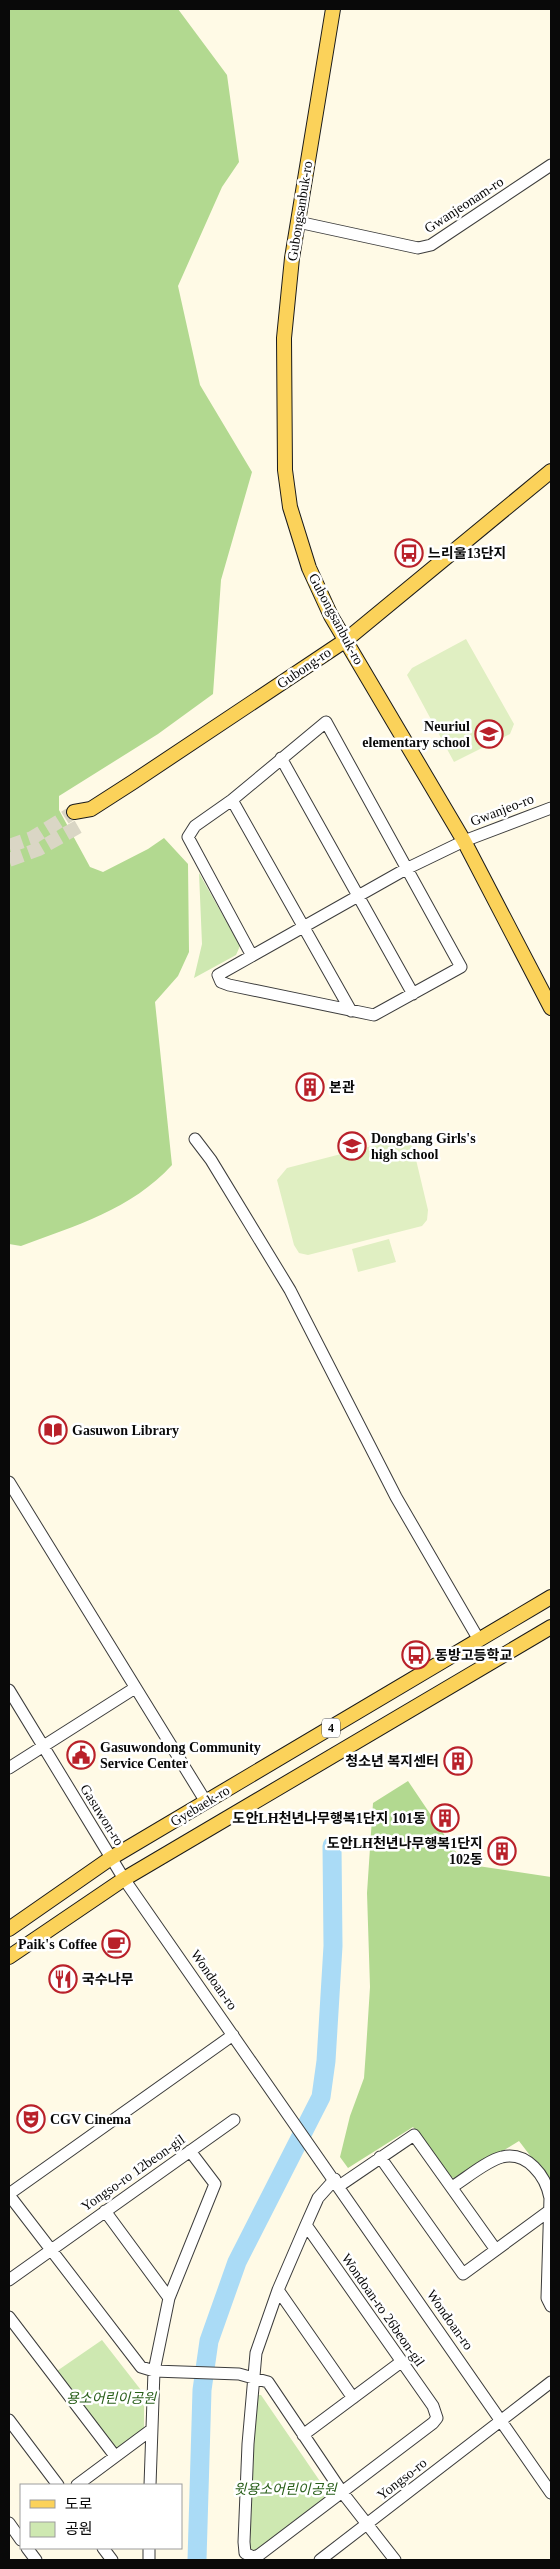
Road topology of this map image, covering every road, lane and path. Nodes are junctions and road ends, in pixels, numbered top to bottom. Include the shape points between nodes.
1 (333, 9) edge
2 (551, 166) edge
3 (298, 222) junction
4 (551, 471) edge
5 (346, 640) junction
6 (281, 758) junction
7 (232, 800) junction
8 (551, 808) edge
9 (91, 809) junction
10 (74, 812) tunnel mouth
11 (83, 824) tunnel mouth
12 (464, 841) junction
13 (406, 869) junction
14 (358, 896) junction
15 (304, 927) junction
16 (252, 956) junction
17 (413, 994) junction
18 (551, 1008) edge
19 (351, 1011) junction
20 (195, 1139) dead end
21 (9, 1482) edge
22 (551, 1597) edge
23 (551, 1627) edge
24 (479, 1640) junction
25 (135, 1688) junction
26 (9, 1690) edge
27 (44, 1745) junction
28 (9, 1768) edge
29 (206, 1802) junction
30 (111, 1858) junction
31 (124, 1879) junction
32 (9, 1929) edge
33 (9, 1957) edge
34 (233, 2034) junction
35 (234, 2120) dead end
36 (190, 2151) junction
37 (380, 2157) junction
38 (337, 2182) junction
39 (452, 2187) junction
40 (9, 2194) edge
41 (105, 2211) junction
42 (549, 2211) junction
43 (306, 2225) junction
44 (49, 2250) junction
45 (496, 2250) junction
46 (9, 2280) edge
47 (278, 2290) junction
48 (169, 2298) junction
49 (551, 2306) edge
50 (9, 2317) edge
51 (402, 2362) junction
52 (154, 2371) junction
53 (253, 2377) junction
54 (551, 2382) edge
55 (352, 2398) junction
56 (9, 2420) edge
57 (501, 2420) junction
58 (151, 2430) junction
59 (302, 2435) junction
60 (115, 2456) junction
61 (57, 2484) edge
62 (78, 2484) edge
63 (150, 2484) edge
64 (342, 2492) junction
65 (551, 2493) edge
66 (367, 2525) junction
67 (28, 2549) edge
68 (105, 2549) edge
69 (36, 2560) edge
70 (112, 2560) edge
71 (320, 2560) edge
72 (395, 2560) edge

1 - 3 main road, Gubongsanbuk-ro
2 - 3 street, Gwanjeonam-ro via 431,245 418,248
3 - 5 main road, Gubongsanbuk-ro via 284,338 286,470 290,507 309,568
4 - 5 main road, Gubong-ro
5 - 9 main road, Gubong-ro
5 - 12 main road, Gubongsanbuk-ro
6 - 7 street
6 - 13 street via 326,722
6 - 14 street
7 - 15 street
7 - 16 street via 195,826 188,837
8 - 12 street, Gwanjeo-ro
9 - 10 main road
9 - 11 main road
12 - 13 street, Gwanjeo-ro
12 - 18 main road, Gubongsanbuk-ro
13 - 14 street, Gwanjeo-ro
13 - 17 street via 461,966
14 - 15 street, Gwanjeo-ro
14 - 17 street
15 - 16 street, Gwanjeo-ro
15 - 19 street
16 - 19 street, Gwanjeo-ro via 218,974 221,982
17 - 19 street via 374,1016
20 - 24 street via 290,1290 396,1497
21 - 25 street
22 - 24 main road, Gyebaek-ro / 4
23 - 31 main road, Gyebaek-ro / 4
24 - 29 main road, Gyebaek-ro / 4
25 - 27 street
25 - 29 street
26 - 27 street, Gasuwon-ro
27 - 28 street
27 - 30 street, Gasuwon-ro
29 - 30 main road, Gyebaek-ro / 4
30 - 31 street, Gasuwon-ro
30 - 32 main road, Gyebaek-ro / 4
31 - 33 main road, Gyebaek-ro / 4
31 - 34 street, Wondoan-ro
34 - 38 street, Wondoan-ro
34 - 40 street
35 - 36 street, Yongso-ro 12beon-gil
36 - 41 street, Yongso-ro 12beon-gil
36 - 48 street via 215,2184
37 - 38 street
37 - 39 street via 414,2135
37 - 45 street via 462,2274
38 - 43 street via 318,2198
38 - 57 street, Wondoan-ro
39 - 42 street via 503,2156 526,2160 548,2186
39 - 45 street
40 - 44 street
41 - 44 street, Yongso-ro 12beon-gil
41 - 48 street
42 - 45 street
42 - 49 street via 547,2298
43 - 47 street
43 - 51 street, Wondoan-ro 26beon-gil
44 - 46 street, Yongso-ro 12beon-gil
44 - 52 street via 141,2367
47 - 53 street via 256,2353
47 - 55 street
48 - 52 street
50 - 60 street
51 - 55 street
51 - 64 street, Wondoan-ro 26beon-gil via 436,2412 433,2423
52 - 53 street
52 - 58 street
53 - 59 street via 268,2382
53 - 64 street via 244,2549 248,2556 259,2555
54 - 57 street, Yongso-ro
55 - 59 street
56 - 61 street
57 - 65 street, Wondoan-ro
57 - 66 street, Yongso-ro
58 - 60 street
58 - 63 street
59 - 64 street
60 - 62 street
64 - 66 street
66 - 71 street, Yongso-ro
66 - 72 street
67 - 69 street
68 - 70 street

